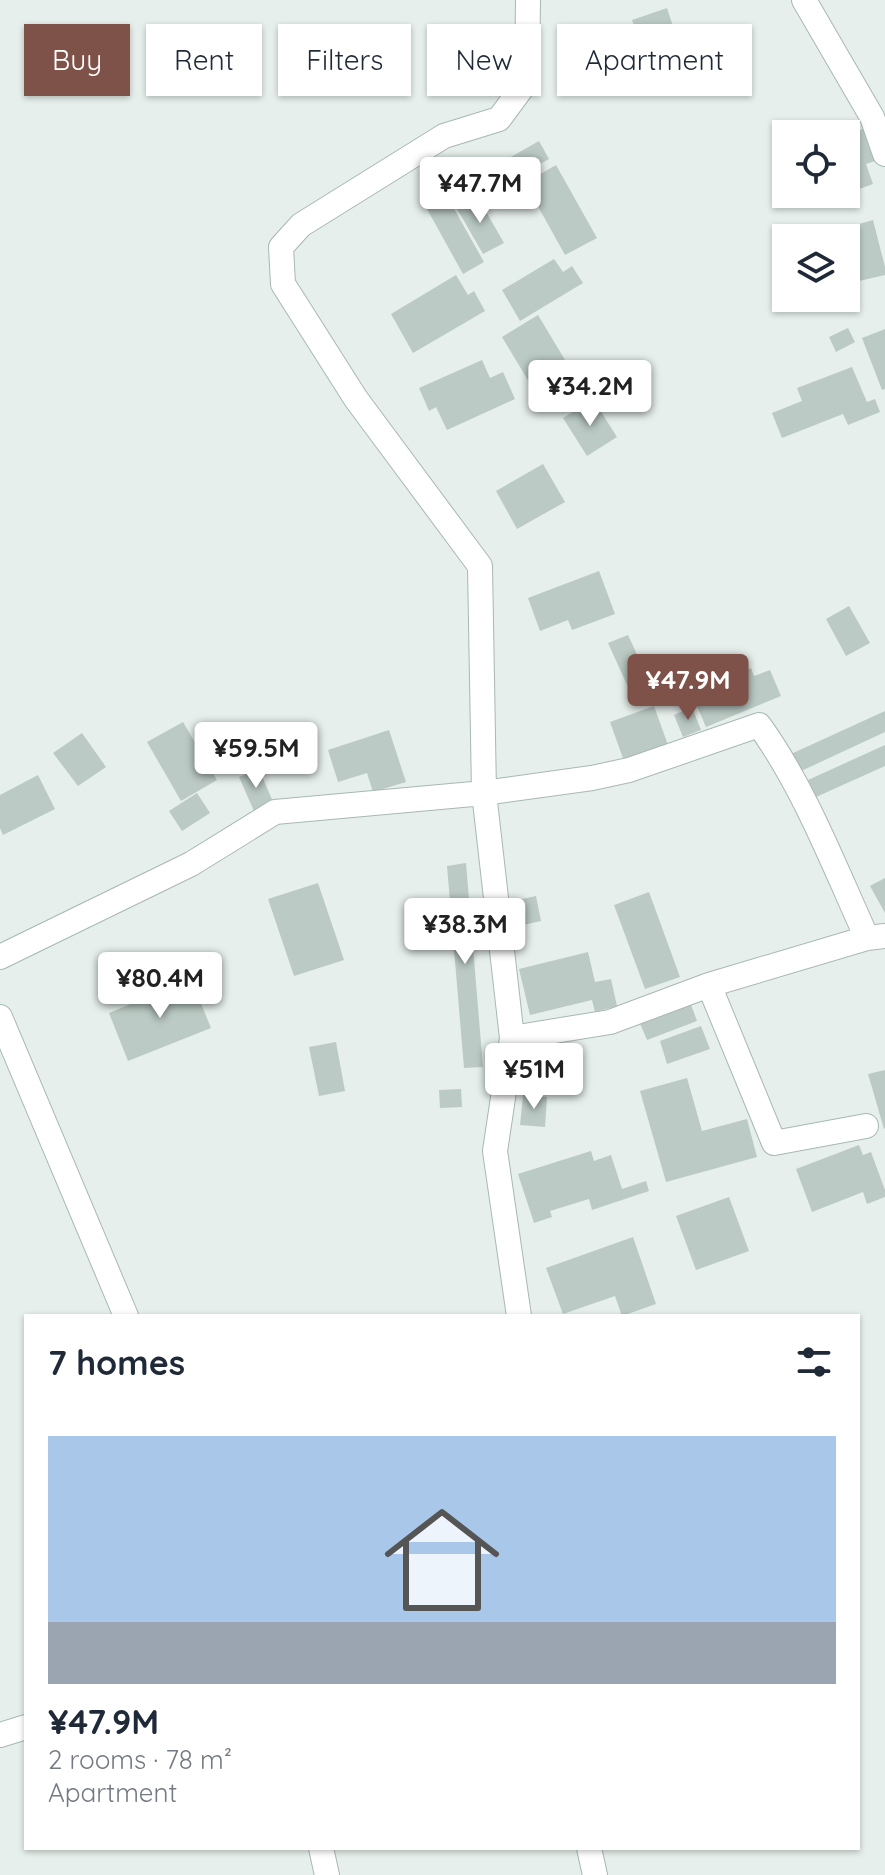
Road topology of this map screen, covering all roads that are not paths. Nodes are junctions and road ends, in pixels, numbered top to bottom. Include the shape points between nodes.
1 (528, 0) edge
2 (804, 0) edge
3 (885, 154) edge
4 (484, 793) junction
5 (880, 938) edge
6 (0, 957) edge
7 (709, 985) junction
8 (0, 1017) edge
9 (512, 1038) junction
10 (866, 1126) dead end
11 (125, 1314) edge
12 (519, 1314) edge
13 (24, 1728) edge
14 (0, 1735) edge
15 (321, 1850) edge
16 (589, 1850) edge
17 (327, 1875) edge
18 (595, 1875) edge

1 - 4 street via 527,81 499,119 444,136 301,225 281,247 283,284 356,399 480,566
2 - 3 street via 872,117
4 - 5 street via 629,770 759,725
4 - 6 street via 275,812 191,864
4 - 9 street
5 - 7 street
7 - 9 street via 610,1022
7 - 10 street via 774,1143
8 - 11 street
9 - 12 street via 495,1151
13 - 14 street
15 - 17 street
16 - 18 street

